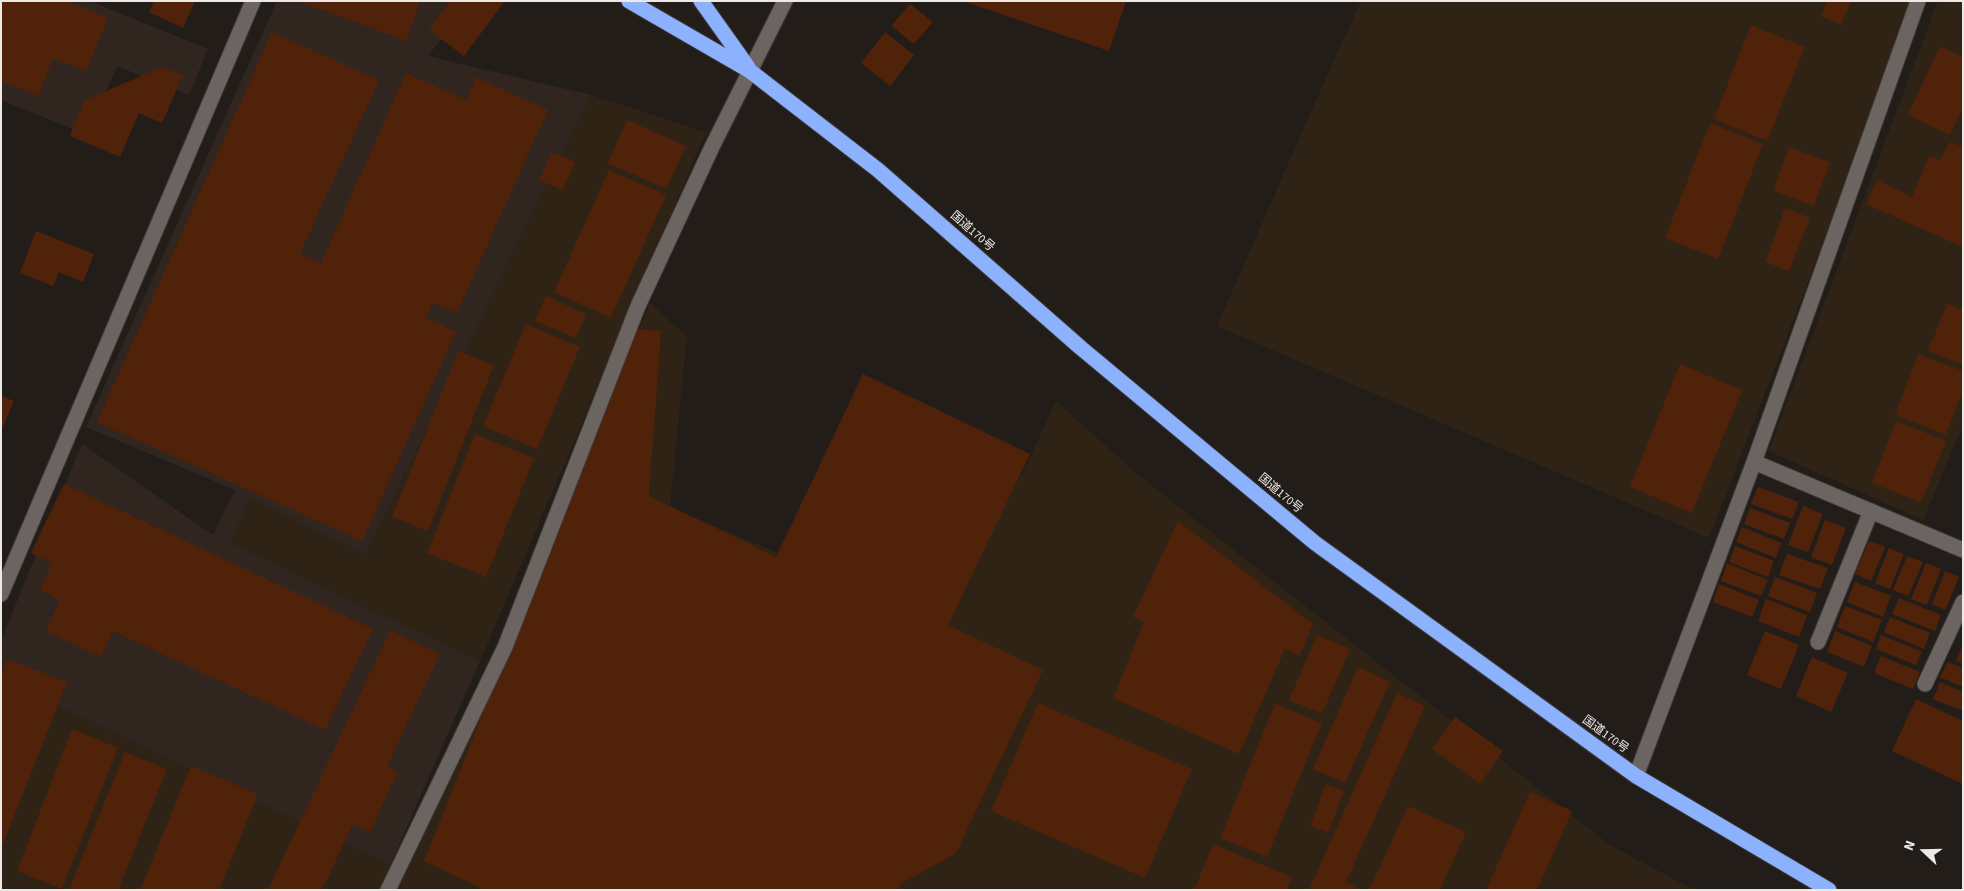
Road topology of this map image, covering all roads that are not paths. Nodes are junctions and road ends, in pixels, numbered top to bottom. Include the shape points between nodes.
1 (253, 1) edge
2 (630, 1) edge
3 (701, 1) edge
4 (785, 1) edge
5 (1918, 1) edge
6 (750, 71) junction
7 (1754, 462) junction
8 (1871, 511) junction
9 (1963, 550) edge
10 (1, 594) edge
11 (1963, 602) edge
12 (1818, 642) dead end
13 (1925, 684) dead end
14 (1636, 776) junction
15 (388, 890) edge
16 (1829, 890) edge

1 - 10 street
2 - 6 highway, 国道170号
3 - 6 highway, 国道170号
4 - 6 street
5 - 7 street
6 - 14 highway, 国道170号 via 878,170 1081,348 1315,543
6 - 15 street via 638,306 505,647
7 - 8 street
7 - 14 street
8 - 9 street
8 - 12 street
11 - 13 street
14 - 16 highway, 国道170号

